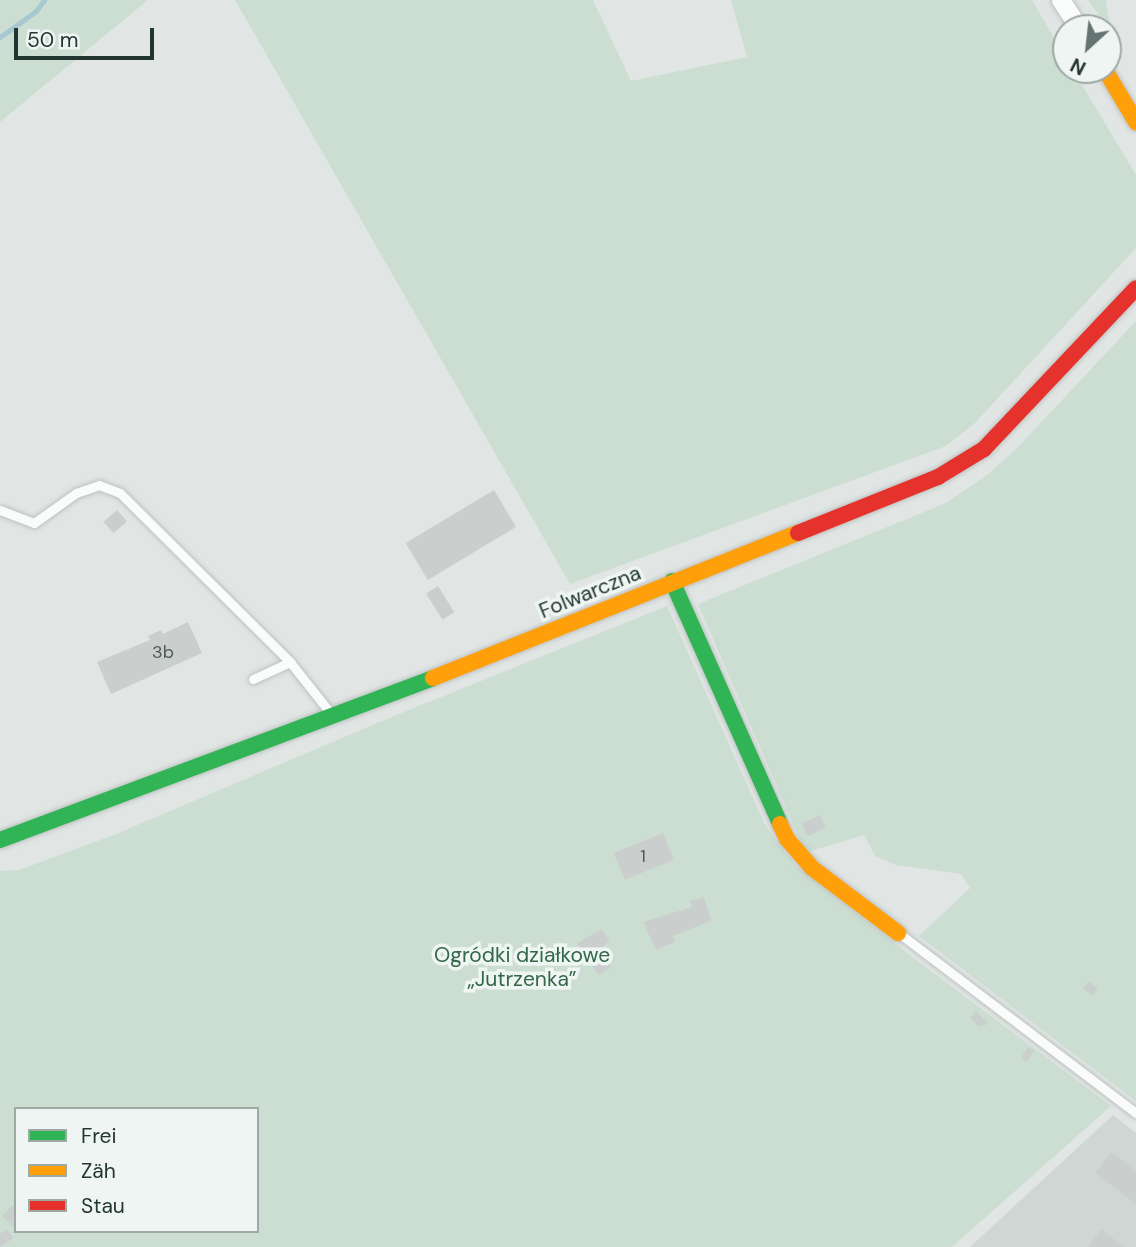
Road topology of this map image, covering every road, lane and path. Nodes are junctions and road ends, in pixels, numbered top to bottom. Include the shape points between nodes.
1 (1113, 84) edge
2 (1136, 122) edge
3 (1136, 288) edge
4 (0, 510) edge
5 (672, 581) junction
6 (290, 662) junction
7 (253, 679) dead end
8 (334, 718) junction
9 (0, 841) edge
10 (898, 933) joint
11 (1136, 1112) edge

1 - 2 street
3 - 5 street, Folwarczna via 984,449 938,477
4 - 6 lane via 34,523 76,494 99,485 120,493
5 - 8 street, Folwarczna
5 - 10 street via 787,839 812,868
6 - 7 lane
6 - 8 lane
8 - 9 street, Folwarczna
10 - 11 lane

